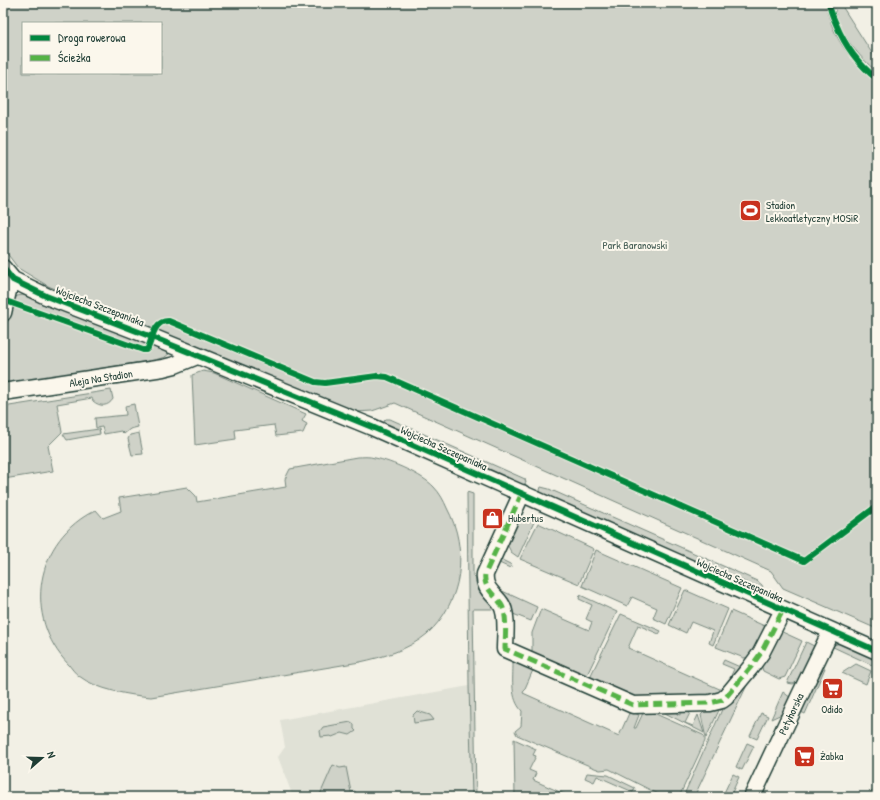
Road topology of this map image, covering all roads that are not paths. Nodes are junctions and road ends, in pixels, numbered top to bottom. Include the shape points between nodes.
1 (8, 274) edge
2 (3, 313) edge
3 (197, 356) junction
4 (3, 392) edge
5 (522, 493) junction
6 (783, 610) junction
7 (832, 631) junction
8 (877, 650) edge
9 (752, 797) edge

1 - 2 street via 8,291
1 - 3 street, Wojciecha Szczepaniaka via 46,296
3 - 4 street, Aleja Na Stadion via 163,368
3 - 5 street, Wojciecha Szczepaniaka via 372,427
5 - 6 street, Wojciecha Szczepaniaka
5 - 6 street via 484,578 486,587 503,608 506,649 633,705 710,704 726,697 750,668 761,653
6 - 7 street, Wojciecha Szczepaniaka
7 - 8 street, Wojciecha Szczepaniaka
7 - 9 street, Petyhorska

